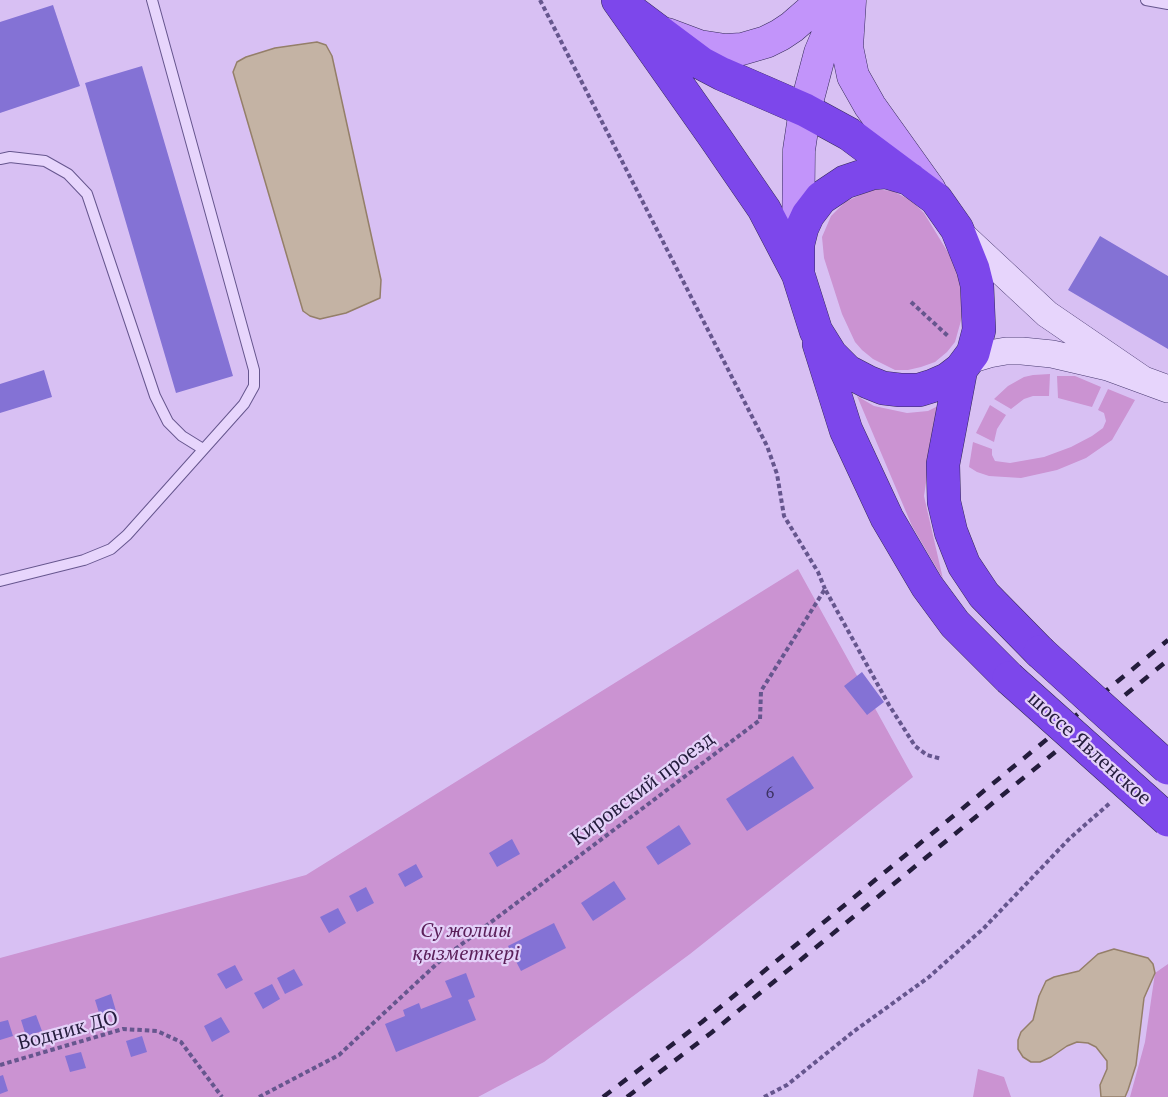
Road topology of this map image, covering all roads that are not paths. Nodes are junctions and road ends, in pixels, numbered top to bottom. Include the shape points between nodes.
1 (152, 0) edge
2 (823, 0) edge
3 (842, 0) edge
4 (850, 0) edge
5 (1146, 0) edge
6 (620, 2) edge
7 (1168, 4) edge
8 (653, 29) junction
9 (805, 110) junction
10 (0, 159) edge
11 (910, 179) junction
12 (936, 199) junction
13 (957, 229) junction
14 (798, 259) junction
15 (816, 331) junction
16 (965, 365) junction
17 (1142, 379) junction
18 (1168, 389) edge
19 (204, 449) junction
20 (0, 581) edge
21 (1168, 768) edge
22 (1168, 820) edge

1 - 19 lane via 254,370 254,386 244,404
2 - 8 main road via 786,31 742,49 699,46
3 - 9 main road via 820,53
4 - 12 main road via 847,47 853,76
5 - 7 lane
6 - 8 highway
6 - 14 highway
8 - 9 highway via 722,74
9 - 11 highway via 849,134
9 - 14 main road via 799,150
10 - 19 lane via 45,161 68,174 87,194 155,396 168,422
11 - 12 highway
11 - 14 highway via 886,172 872,173 832,189 808,215
12 - 13 highway
13 - 16 highway via 973,269 979,302 977,342
13 - 17 street via 1047,314
14 - 15 highway
15 - 16 highway via 847,371 883,388 919,390 948,379
15 - 22 highway, шоссе Явленское, bridge via 846,430 887,518 927,586 955,624 1009,678
16 - 17 street via 989,354 1022,351 1082,360
16 - 21 highway, шоссе Явленское, bridge via 942,464 944,502 964,565 984,595 1040,652
17 - 18 street
19 - 20 lane via 111,549 84,560

